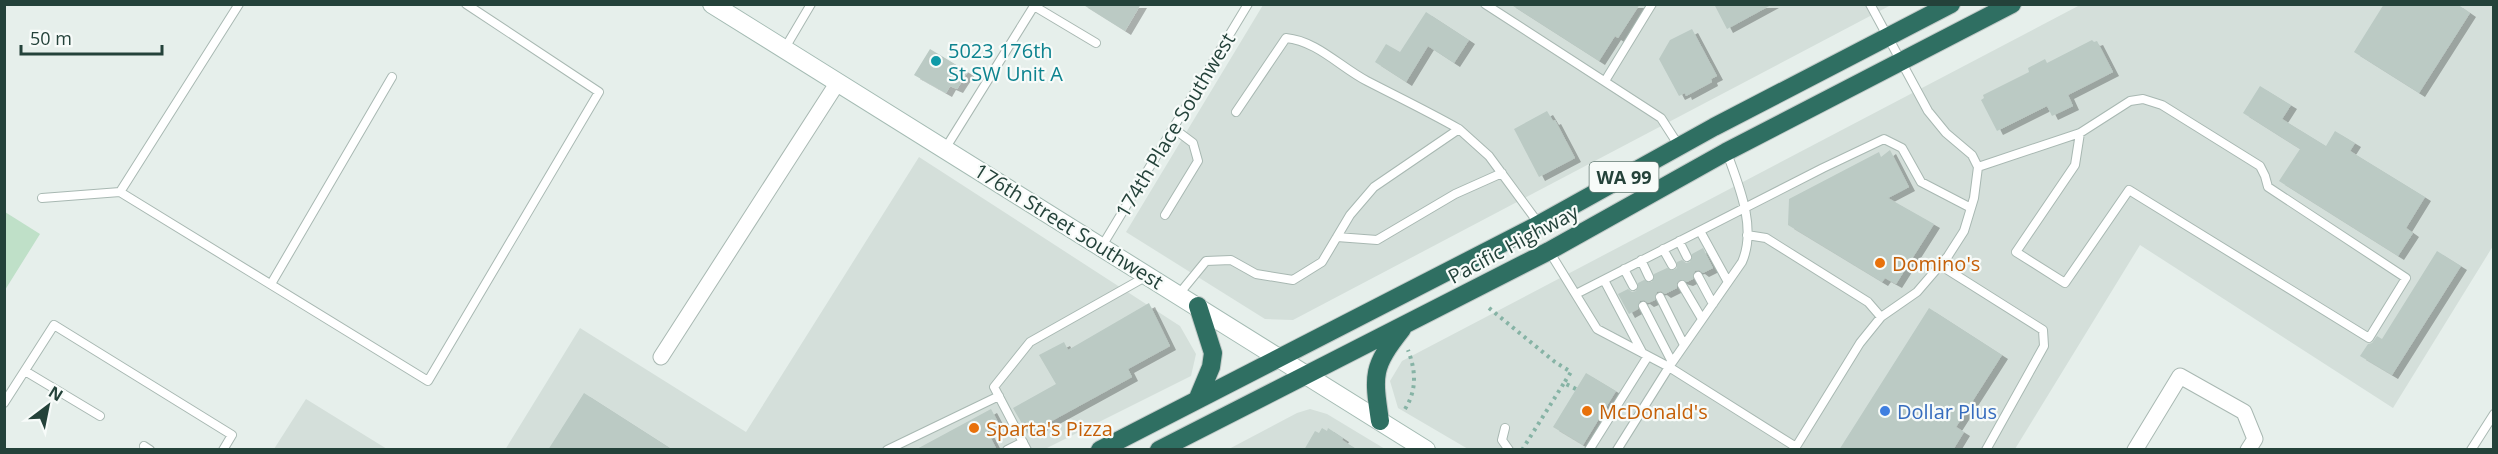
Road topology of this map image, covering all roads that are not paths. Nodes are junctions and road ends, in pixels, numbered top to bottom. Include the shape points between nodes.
1 (239, 4) edge
2 (466, 4) edge
3 (712, 4) edge
4 (811, 4) edge
5 (1248, 4) edge
6 (1485, 4) edge
7 (1652, 4) edge
8 (1870, 4) edge
9 (1951, 4) edge
10 (2012, 4) edge
11 (1887, 36) junction
12 (1096, 44) dead end
13 (784, 49) junction
14 (1901, 62) junction
15 (392, 77) dead end
16 (1605, 81) junction
17 (838, 82) junction
18 (1236, 111) dead end
19 (1173, 128) junction
20 (1459, 129) junction
21 (2080, 133) junction
22 (1679, 146) junction
23 (945, 149) junction
24 (1726, 152) junction
25 (1978, 167) junction
26 (1502, 173) junction
27 (120, 192) junction
28 (42, 198) dead end
29 (1744, 208) junction
30 (1971, 208) junction
31 (1165, 215) dead end
32 (1539, 224) junction
33 (1700, 231) junction
34 (1747, 235) junction
35 (1337, 237) junction
36 (1679, 241) junction
37 (1102, 246) junction
38 (1663, 249) junction
39 (1549, 251) junction
40 (1687, 257) dead end
41 (1641, 260) junction
42 (1672, 265) dead end
43 (1940, 265) junction
44 (1624, 269) junction
45 (1148, 275) junction
46 (1698, 276) dead end
47 (1649, 277) dead end
48 (1604, 280) junction
49 (1728, 282) junction
50 (271, 284) junction
51 (1682, 285) dead end
52 (1633, 286) dead end
53 (1179, 294) junction
54 (1576, 294) junction
55 (1660, 297) dead end
56 (1713, 304) junction
57 (1198, 306) junction
58 (1643, 306) dead end
59 (1881, 317) junction
60 (1702, 319) junction
61 (1405, 324) junction
62 (1684, 345) junction
63 (1645, 354) junction
64 (662, 357) dead end
65 (1280, 357) junction
66 (1670, 364) junction
67 (25, 371) junction
68 (1307, 374) junction
69 (999, 396) junction
70 (1198, 398) junction
71 (4, 403) edge
72 (2493, 414) edge
73 (100, 416) dead end
74 (1380, 421) junction
75 (1505, 428) dead end
76 (1023, 442) junction
77 (1795, 448) edge
78 (223, 450) edge
79 (887, 450) edge
80 (1007, 450) edge
81 (1028, 450) edge
82 (1100, 450) edge
83 (1159, 450) edge
84 (1426, 450) edge
85 (1509, 450) edge
86 (1589, 450) edge
87 (1617, 450) edge
88 (1986, 450) edge
89 (2135, 450) edge
90 (2248, 450) edge
91 (2471, 450) edge

1 - 27 lane
2 - 50 lane via 599,92 428,381
3 - 13 street, 176th Street Southwest
4 - 13 lane
5 - 19 lane, 174th Place Southwest
6 - 16 lane
7 - 16 lane
8 - 11 lane
9 - 11 highway, Pacific Highway / WA 99
10 - 14 highway, Pacific Highway / WA 99
11 - 14 lane
11 - 22 highway, Pacific Highway / WA 99
12 - 23 lane via 1034,6
13 - 17 street, 176th Street Southwest
14 - 24 highway, Pacific Highway / WA 99
14 - 25 lane via 1928,111 1972,155
15 - 50 lane
16 - 22 lane via 1661,118
17 - 23 street, 176th Street Southwest
17 - 64 street
18 - 20 lane via 1286,38 1302,39 1366,81
19 - 31 lane via 1193,143 1198,161
19 - 37 lane, 174th Place Southwest
20 - 26 lane
20 - 35 lane via 1374,187
21 - 21 lane via 2130,101 2143,99 2163,105 2260,166 2268,187 2406,278 2368,338 2129,190 2065,283 2016,252 2075,165
21 - 25 lane
22 - 32 highway, Pacific Highway / WA 99
23 - 37 street, 176th Street Southwest
24 - 29 lane
24 - 39 highway, Pacific Highway / WA 99
25 - 30 lane
26 - 32 lane
26 - 35 lane via 1455,194 1377,240
27 - 28 lane
27 - 50 lane
29 - 30 lane via 1884,139 1902,148 1921,182
29 - 33 lane
29 - 34 lane
30 - 43 lane via 1964,231
32 - 65 highway, Pacific Highway / WA 99
33 - 36 lane
33 - 49 lane
34 - 49 lane via 1748,249
34 - 59 lane via 1766,238 1868,302
35 - 53 lane via 1322,262 1293,280 1256,274 1231,260 1206,261
36 - 38 lane
36 - 40 lane
37 - 45 street, 176th Street Southwest
38 - 41 lane
38 - 42 lane
39 - 54 lane
39 - 61 highway, Pacific Highway / WA 99
41 - 44 lane
41 - 47 lane
43 - 59 lane via 1917,292
43 - 88 lane via 2043,330 2044,346
44 - 48 lane
44 - 52 lane
45 - 53 street, 176th Street Southwest
45 - 69 lane via 1030,342 994,387
46 - 56 lane
48 - 54 lane
48 - 63 lane
49 - 56 lane
51 - 60 lane
53 - 57 street, 176th Street Southwest
54 - 63 lane via 1597,329
55 - 62 lane
56 - 60 lane
57 - 65 street, 176th Street Southwest
57 - 70 highway via 1213,353
58 - 66 lane
59 - 77 lane via 1860,343
60 - 62 lane
61 - 68 highway, Pacific Highway / WA 99
61 - 74 highway via 1377,366
62 - 66 lane
63 - 66 lane
63 - 86 lane
65 - 68 street, 176th Street Southwest
65 - 70 highway, Pacific Highway / WA 99
66 - 77 lane
66 - 87 lane
67 - 71 lane
67 - 73 lane
67 - 78 lane via 54,325 232,435
68 - 74 street, 176th Street Southwest
68 - 83 highway, Pacific Highway / WA 99
69 - 76 lane
69 - 79 lane
70 - 82 highway, Pacific Highway / WA 99
72 - 91 lane
74 - 84 street, 176th Street Southwest
75 - 85 lane via 1502,440
76 - 80 lane
76 - 81 lane
89 - 90 street via 2180,376 2244,412 2255,438

